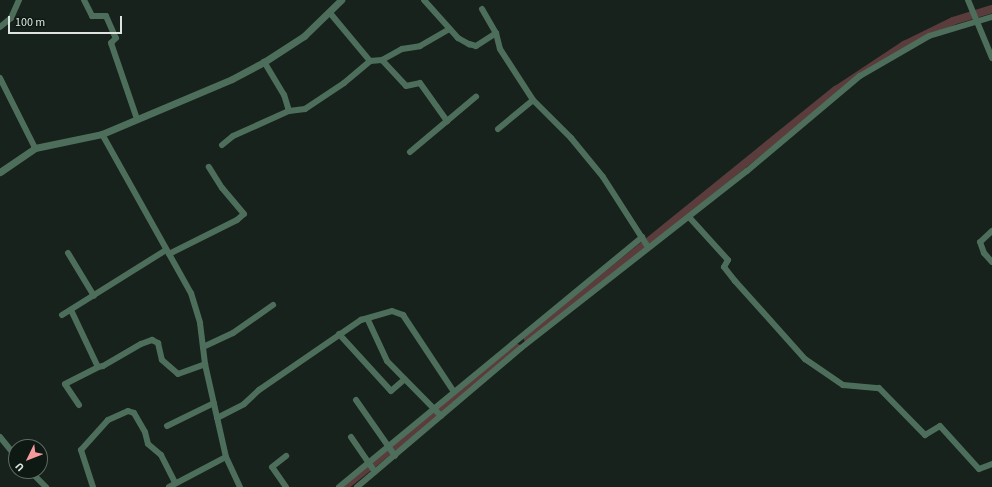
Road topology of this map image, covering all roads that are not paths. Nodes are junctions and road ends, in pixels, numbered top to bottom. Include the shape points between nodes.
1 (19, 0) edge
2 (84, 0) edge
3 (341, 0) edge
4 (424, 0) edge
5 (968, 0) edge
6 (482, 9) dead end
7 (330, 13) junction
8 (992, 16) edge
9 (976, 18) junction
10 (0, 27) edge
11 (450, 29) junction
12 (496, 33) junction
13 (992, 58) edge
14 (382, 60) junction
15 (370, 61) junction
16 (264, 62) junction
17 (0, 78) edge
18 (476, 97) dead end
19 (533, 100) junction
20 (289, 111) junction
21 (137, 119) junction
22 (447, 121) junction
23 (498, 129) dead end
24 (102, 134) junction
25 (222, 145) dead end
26 (35, 148) junction
27 (410, 152) dead end
28 (209, 167) dead end
29 (0, 172) edge
30 (689, 217) junction
31 (992, 231) edge
32 (645, 242) junction
33 (168, 252) junction
34 (68, 253) dead end
35 (992, 262) edge
36 (94, 296) junction
37 (273, 305) dead end
38 (71, 310) junction
39 (62, 315) dead end
40 (368, 320) junction
41 (340, 334) junction
42 (203, 347) junction
43 (205, 364) junction
44 (98, 366) junction
45 (405, 379) junction
46 (454, 392) junction
47 (356, 400) dead end
48 (214, 403) junction
49 (78, 405) dead end
50 (438, 412) junction
51 (217, 418) junction
52 (167, 426) dead end
53 (0, 437) edge
54 (351, 437) dead end
55 (8, 447) edge
56 (391, 452) junction
57 (286, 456) dead end
58 (226, 457) junction
59 (992, 464) edge
60 (371, 468) junction
61 (38, 479) edge
62 (175, 483) junction
63 (46, 487) edge
64 (93, 487) edge
65 (168, 487) edge
66 (240, 487) edge
67 (286, 487) edge
68 (339, 487) edge
69 (357, 487) edge

1 - 10 street via 10,18
2 - 21 street via 92,16 106,16 116,38 111,43
3 - 7 street
4 - 11 street
5 - 9 street
6 - 12 street
7 - 15 street
7 - 16 street via 304,36
8 - 9 street
9 - 13 street
9 - 30 street via 929,36 860,76
11 - 12 street via 464,42 476,46
11 - 14 street via 420,46 402,49
12 - 19 street via 500,49
14 - 15 street
14 - 22 street via 406,86 420,83
15 - 20 street via 305,110
16 - 20 street via 284,95
16 - 21 street via 202,93
17 - 26 street
18 - 22 street
19 - 23 street
19 - 32 street via 571,138 598,172
20 - 25 street via 233,136
21 - 24 street
22 - 27 street
24 - 26 street
24 - 33 street
26 - 29 street
28 - 33 street via 222,188 244,214 238,220
30 - 32 street
30 - 59 street via 728,260 724,267 734,281 805,359 843,385 879,388 925,435 940,426 979,469
31 - 35 street via 980,242 984,253
32 - 46 street
32 - 50 street
33 - 36 street
33 - 42 street via 191,293
34 - 36 street
36 - 38 street
37 - 42 street via 233,333
38 - 39 street
38 - 44 street
40 - 41 street via 361,320
40 - 45 street via 384,357
40 - 46 street via 392,311 403,315
41 - 45 street via 391,391
41 - 51 street via 259,390 244,404
42 - 43 street
43 - 44 street via 178,374 162,360 158,343 152,340 103,366
43 - 48 street
44 - 49 street via 65,384
45 - 50 street
46 - 50 street
47 - 56 street
48 - 51 street
48 - 52 street
50 - 56 street
50 - 56 street
51 - 58 street
53 - 55 street
54 - 60 street
56 - 60 street
56 - 60 street
57 - 67 street via 272,467
58 - 62 street
58 - 66 street
60 - 68 street
60 - 69 street
61 - 63 street
62 - 64 street via 162,455 148,444 145,432 134,413 128,411 102,425 81,450
62 - 65 street

